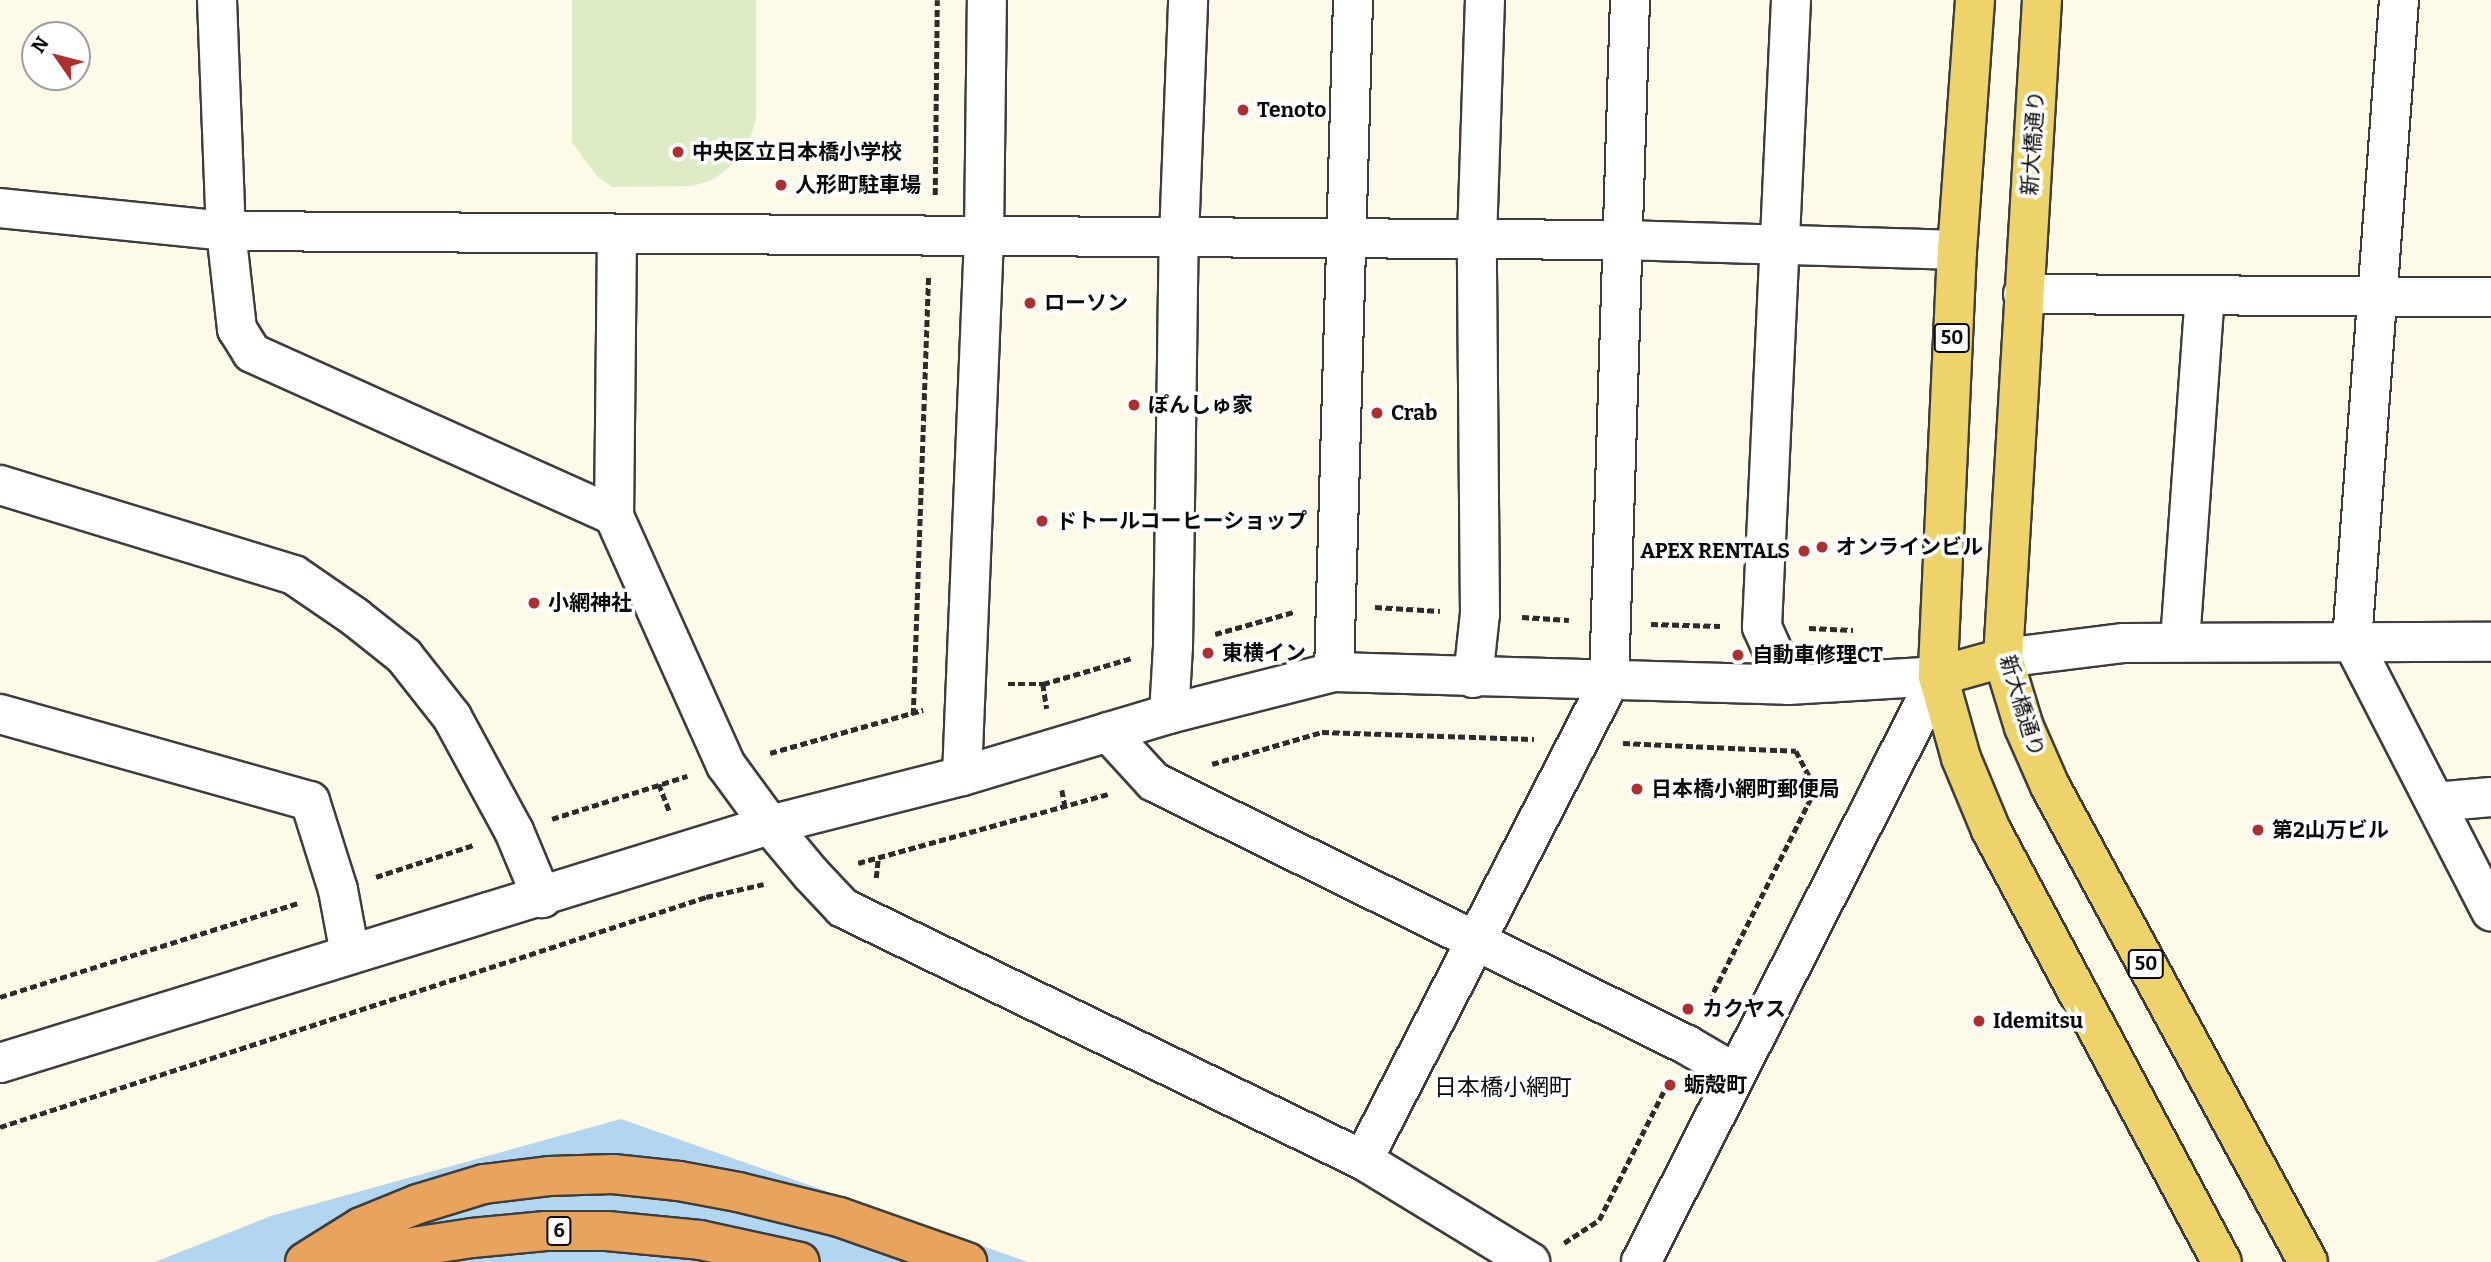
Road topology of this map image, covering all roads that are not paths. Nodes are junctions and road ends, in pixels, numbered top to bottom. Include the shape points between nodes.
1 (217, 0) edge
2 (987, 0) edge
3 (1188, 0) edge
4 (1353, 0) edge
5 (1485, 0) edge
6 (1630, 0) edge
7 (1791, 0) edge
8 (1975, 0) edge
9 (2042, 0) edge
10 (2399, 0) edge
11 (0, 208) edge
12 (226, 231) junction
13 (617, 234) junction
14 (984, 237) junction
15 (1179, 238) junction
16 (1347, 240) junction
17 (1477, 240) junction
18 (1624, 240) junction
19 (1781, 245) junction
20 (1956, 250) junction
21 (2023, 294) junction
22 (2205, 296) junction
23 (2491, 297) edge
24 (2378, 298) junction
25 (0, 485) edge
26 (614, 516) junction
27 (2352, 641) junction
28 (2180, 642) junction
29 (2491, 642) edge
30 (2003, 658) junction
31 (1334, 673) junction
32 (1938, 676) junction
33 (1473, 678) junction
34 (1609, 682) junction
35 (1788, 685) junction
36 (0, 714) edge
37 (1169, 714) junction
38 (1108, 732) junction
39 (962, 776) junction
40 (2491, 797) edge
41 (2435, 802) junction
42 (769, 825) junction
43 (2487, 895) edge
44 (542, 898) junction
45 (1476, 941) junction
46 (350, 954) junction
47 (0, 1063) edge
48 (1735, 1073) junction
49 (1363, 1160) junction
50 (1545, 1251) edge
51 (305, 1262) edge
52 (318, 1262) edge
53 (800, 1262) edge
54 (967, 1262) edge
55 (1641, 1262) edge
56 (2222, 1262) edge
57 (2308, 1262) edge

1 - 12 street
2 - 14 street
3 - 15 street
4 - 16 street
5 - 17 street
6 - 18 street
7 - 19 street
8 - 20 main road, 50
9 - 21 main road, 新大橋通り / 50
10 - 24 street
11 - 12 street
12 - 13 street
12 - 26 street via 237,329 252,353
13 - 14 street
13 - 26 street
14 - 15 street
14 - 39 street
15 - 16 street
15 - 37 street
16 - 17 street
16 - 31 street
17 - 18 street
17 - 33 street via 1480,614
18 - 19 street
18 - 34 street
19 - 20 street
19 - 35 street via 1762,627
20 - 32 main road, 50
21 - 22 street
21 - 30 main road, 新大橋通り / 50
22 - 24 street
22 - 28 street
23 - 24 street
24 - 27 street
25 - 44 street via 294,575 355,617 404,656 452,717 514,831
26 - 42 street via 726,765
27 - 28 street
27 - 29 street
27 - 41 street
28 - 30 street via 2124,643
30 - 32 main road
30 - 57 main road, 新大橋通り / 50 via 2024,727 2050,786
31 - 33 street
31 - 37 street
32 - 35 street
32 - 48 street
32 - 56 main road, 50 via 1961,758 1991,830
33 - 34 street
34 - 35 street
34 - 45 street
36 - 46 street via 310,801 338,890
37 - 38 street
38 - 39 street
38 - 45 street via 1154,782
39 - 42 street
40 - 41 street
41 - 43 street
42 - 44 street
42 - 49 street via 843,908
44 - 46 street
45 - 48 street
45 - 49 street
46 - 47 street
48 - 55 street
49 - 50 street
51 - 54 highway via 361,1227 484,1184 612,1174 679,1181 776,1201 839,1217
52 - 53 highway, 6 via 546,1231 650,1233

